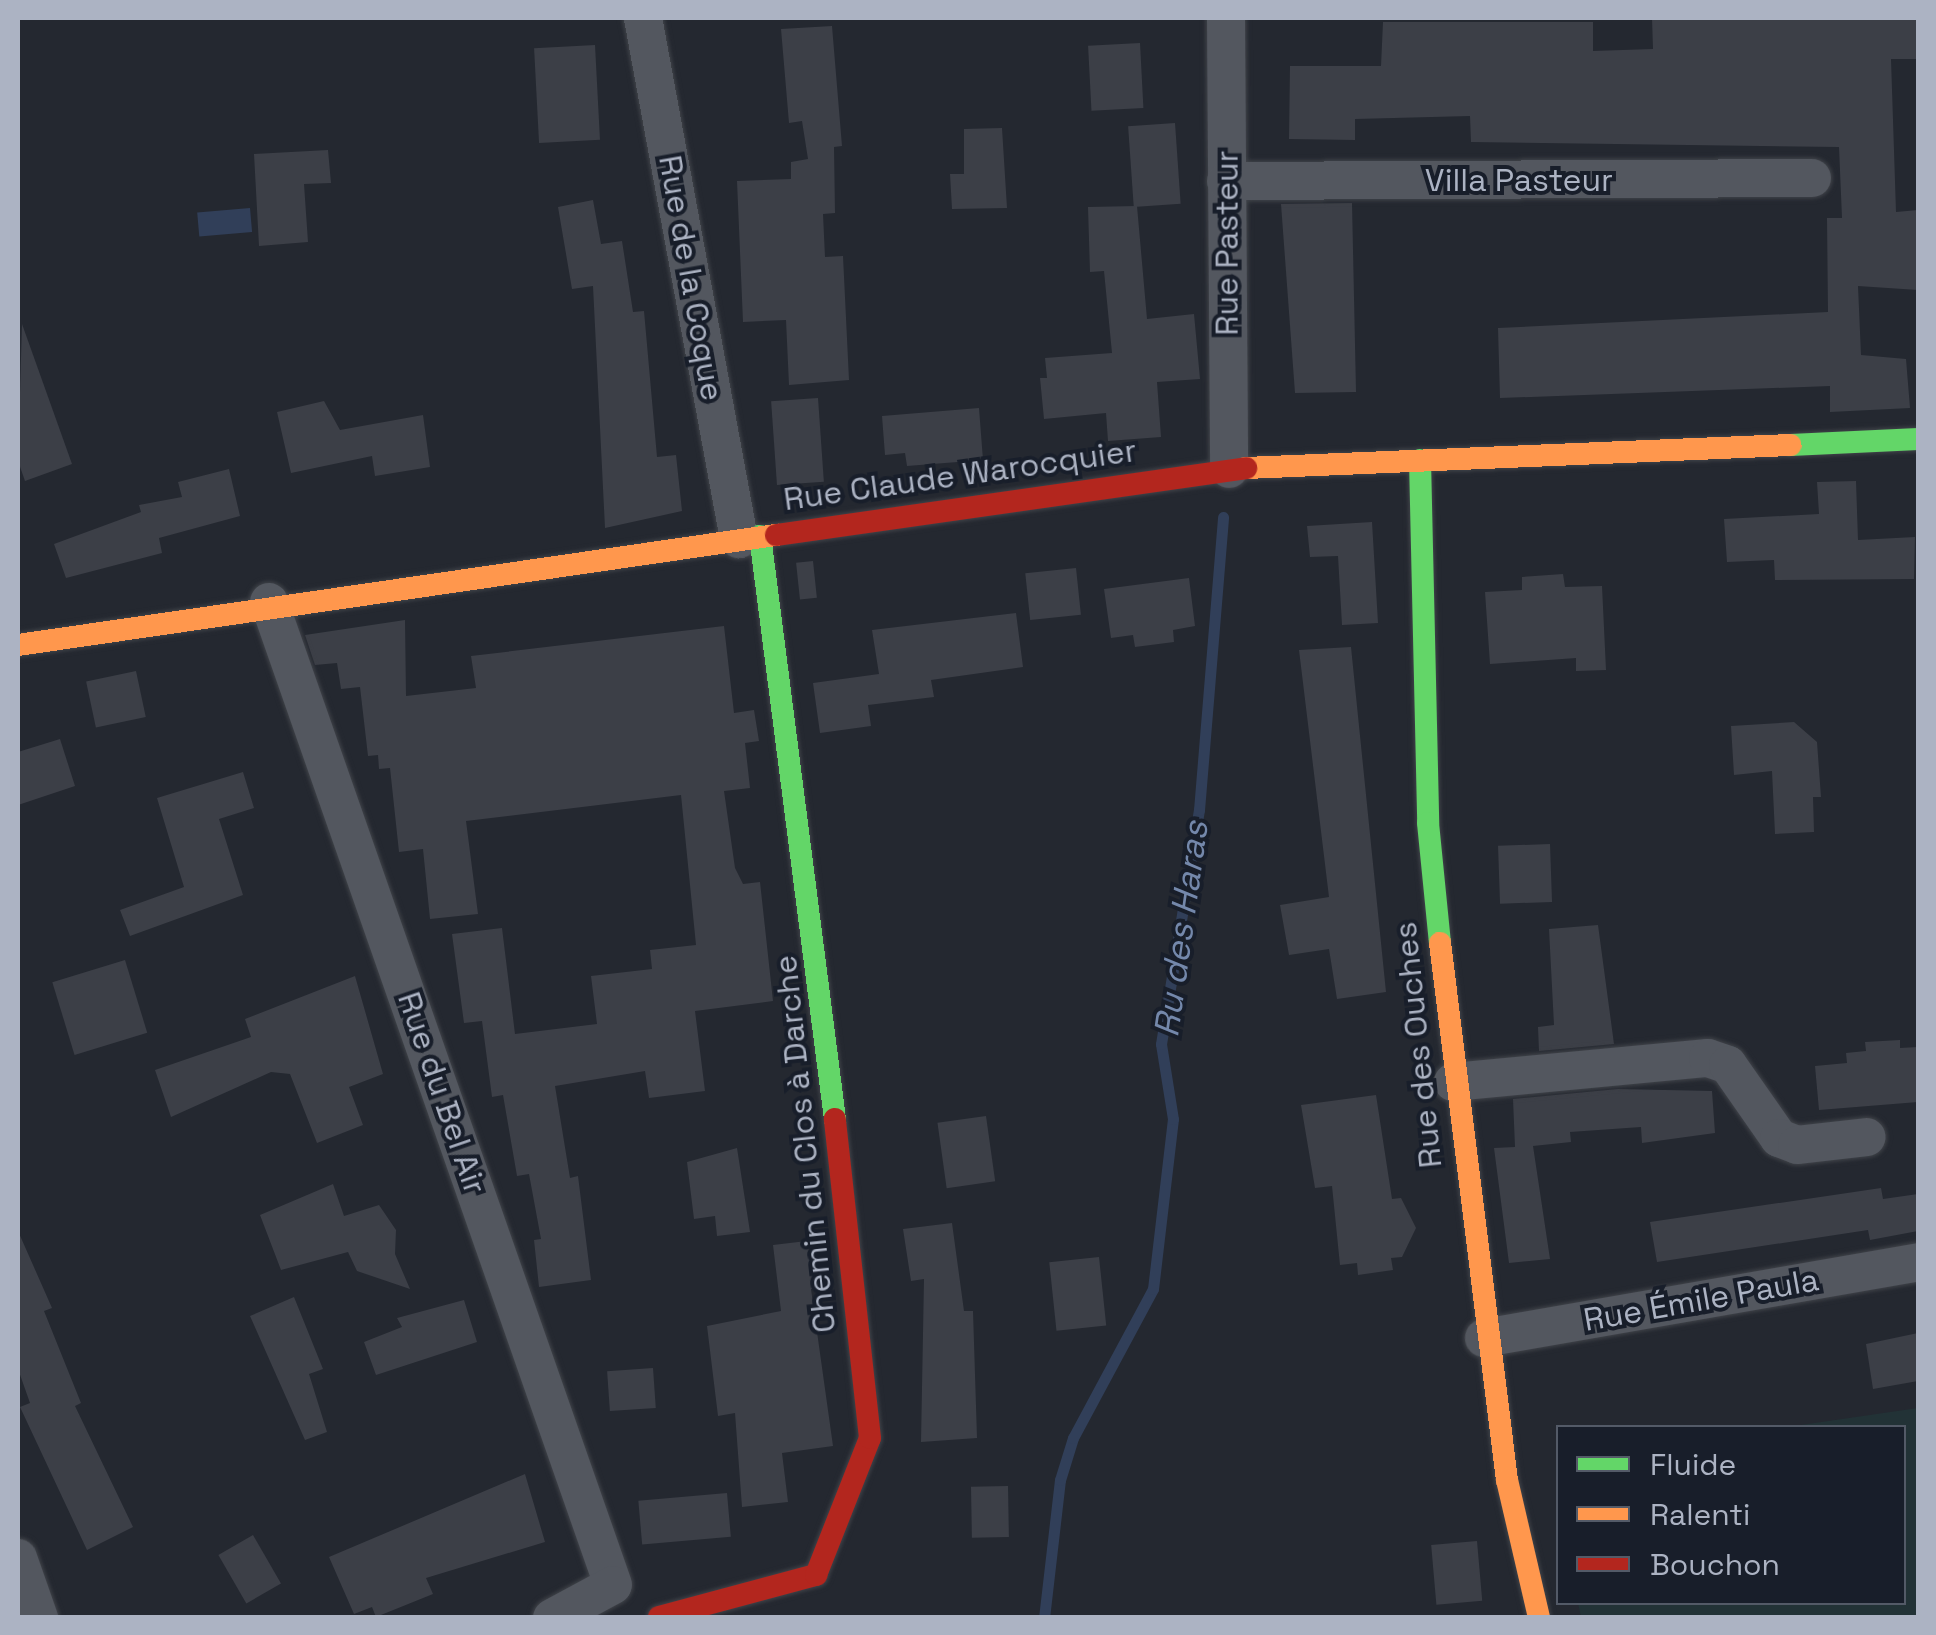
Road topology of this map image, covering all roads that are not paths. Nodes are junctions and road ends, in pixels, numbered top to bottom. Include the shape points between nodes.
1 (643, 18) edge
2 (1226, 18) edge
3 (1812, 178) dead end
4 (1226, 181) junction
5 (1918, 439) edge
6 (1420, 460) junction
7 (1229, 469) junction
8 (750, 538) junction
9 (269, 602) junction
10 (18, 645) edge
11 (1453, 1082) junction
12 (1866, 1137) dead end
13 (1918, 1262) edge
14 (1484, 1338) junction
15 (18, 1558) edge
16 (613, 1585) junction
17 (660, 1617) edge
18 (39, 1618) edge
19 (552, 1618) edge
20 (1539, 1618) edge

1 - 8 street, Rue de la Coque
2 - 4 street, Rue Pasteur
3 - 4 street, Villa Pasteur
4 - 7 street, Rue Pasteur
5 - 6 street, Rue Claude Warocquier
6 - 7 street, Rue Claude Warocquier
6 - 11 street, Rue des Ouches via 1428,823
7 - 8 street, Rue Claude Warocquier
8 - 9 street, Rue Claude Warocquier
8 - 17 street, Chemin du Clos à Darche via 805,843 870,1438 816,1575
9 - 10 street, Rue Claude Warocquier
9 - 16 street, Rue du Bel Air
11 - 12 street via 1708,1058 1728,1065 1779,1138 1796,1145
11 - 14 street, Rue des Ouches
13 - 14 street, Rue Émile Paula
14 - 20 street, Rue des Ouches
15 - 18 street
16 - 17 street
16 - 19 street

